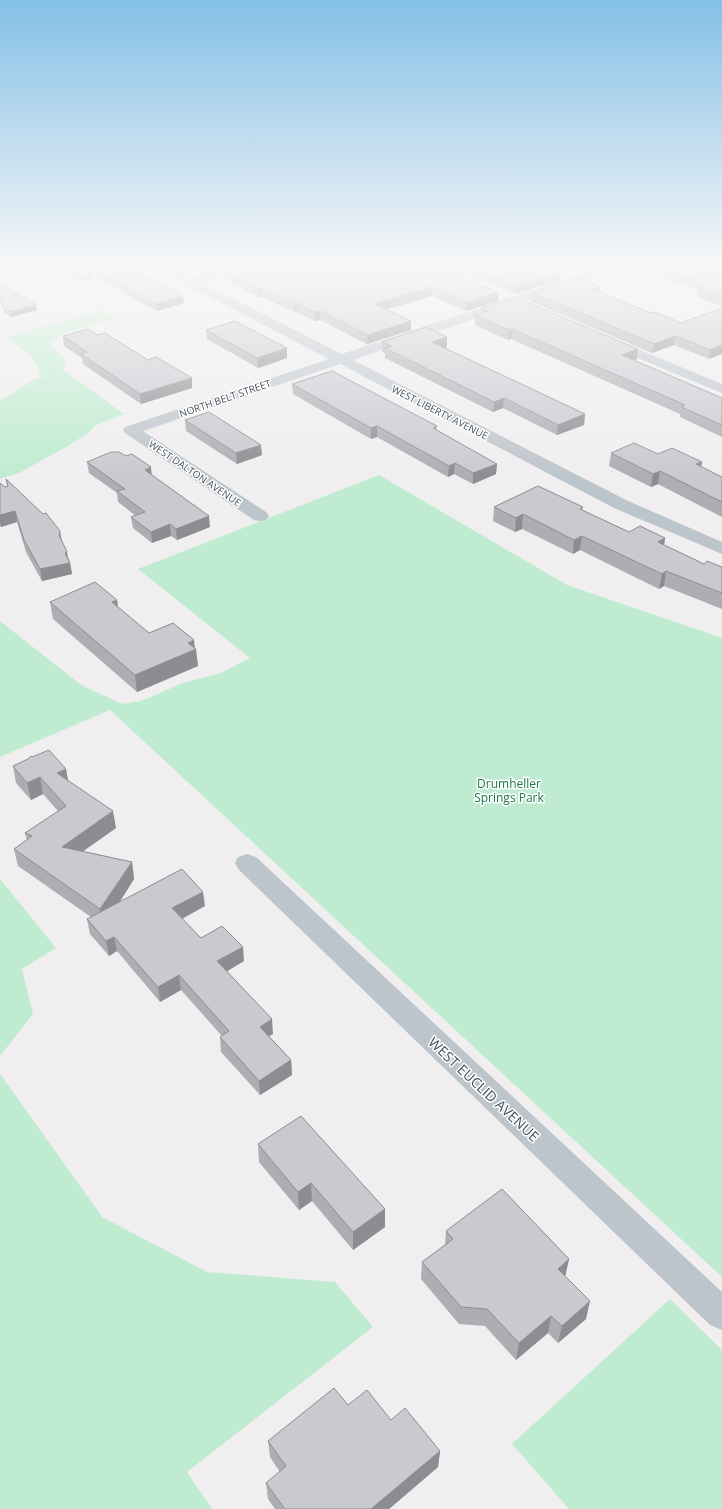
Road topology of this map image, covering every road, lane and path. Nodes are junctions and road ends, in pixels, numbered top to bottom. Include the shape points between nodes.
1 (297, 337) edge
2 (407, 337) edge
3 (599, 337) edge
4 (340, 360) junction
5 (722, 389) edge
6 (131, 430) joint
7 (260, 516) dead end
8 (722, 549) edge
9 (247, 863) dead end
10 (722, 1314) edge

1 - 4 street, WEST LIBERTY AVENUE
2 - 4 street, NORTH BELT STREET
3 - 5 street
4 - 6 street, NORTH BELT STREET
4 - 8 street, WEST LIBERTY AVENUE via 620,504
6 - 7 street, WEST DALTON AVENUE
9 - 10 street, WEST EUCLID AVENUE

